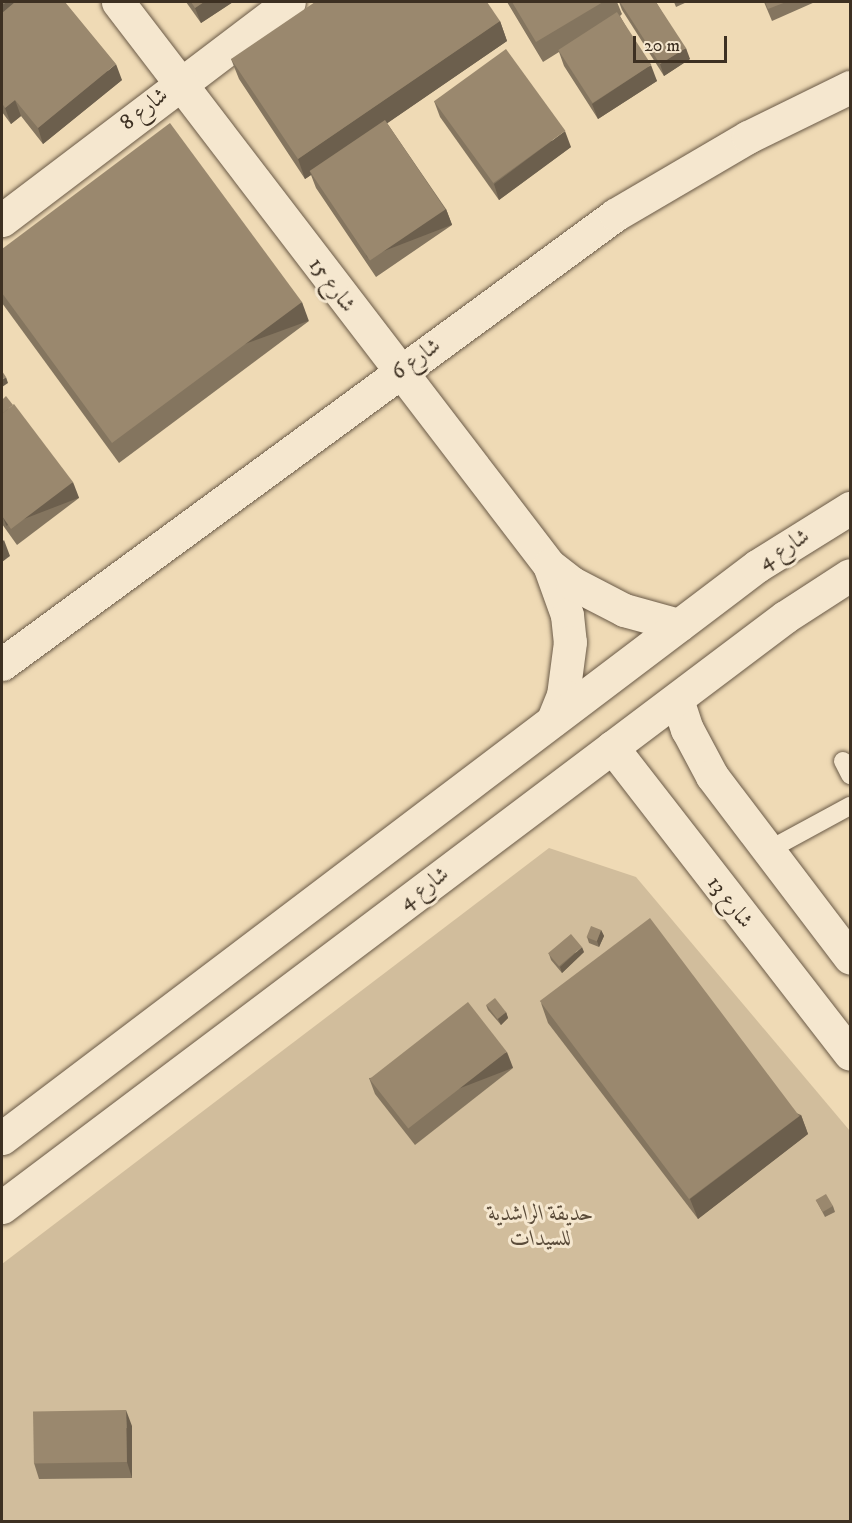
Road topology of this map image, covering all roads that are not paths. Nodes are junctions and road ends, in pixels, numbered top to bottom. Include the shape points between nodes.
1 (118, 2) edge
2 (289, 2) edge
3 (179, 83) junction
4 (850, 87) edge
5 (2, 220) edge
6 (398, 372) junction
7 (850, 508) edge
8 (549, 565) junction
9 (850, 575) edge
10 (679, 625) junction
11 (2, 664) edge
12 (676, 699) junction
13 (553, 720) junction
14 (612, 747) junction
15 (850, 806) edge
16 (767, 850) junction
17 (850, 958) edge
18 (850, 1054) edge
19 (2, 1138) edge
20 (2, 1207) edge

1 - 3 street, شارع 15
2 - 3 street, شارع 8
3 - 5 street, شارع 8
3 - 6 street, شارع 15
4 - 6 street, شارع 6 via 748,137 615,214
6 - 8 street, شارع 15
6 - 11 street, شارع 6
7 - 10 street, شارع 4 via 757,566
8 - 10 street, شارع 15 via 572,583 624,610
8 - 13 street, شارع 15 via 565,607 570,642 569,669
9 - 12 street, شارع 4 via 785,617
10 - 13 street, شارع 4
12 - 14 street, شارع 4
12 - 16 street via 701,758
13 - 19 street, شارع 4
14 - 18 street, شارع 13
14 - 20 street, شارع 4
15 - 16 lane
16 - 17 street

